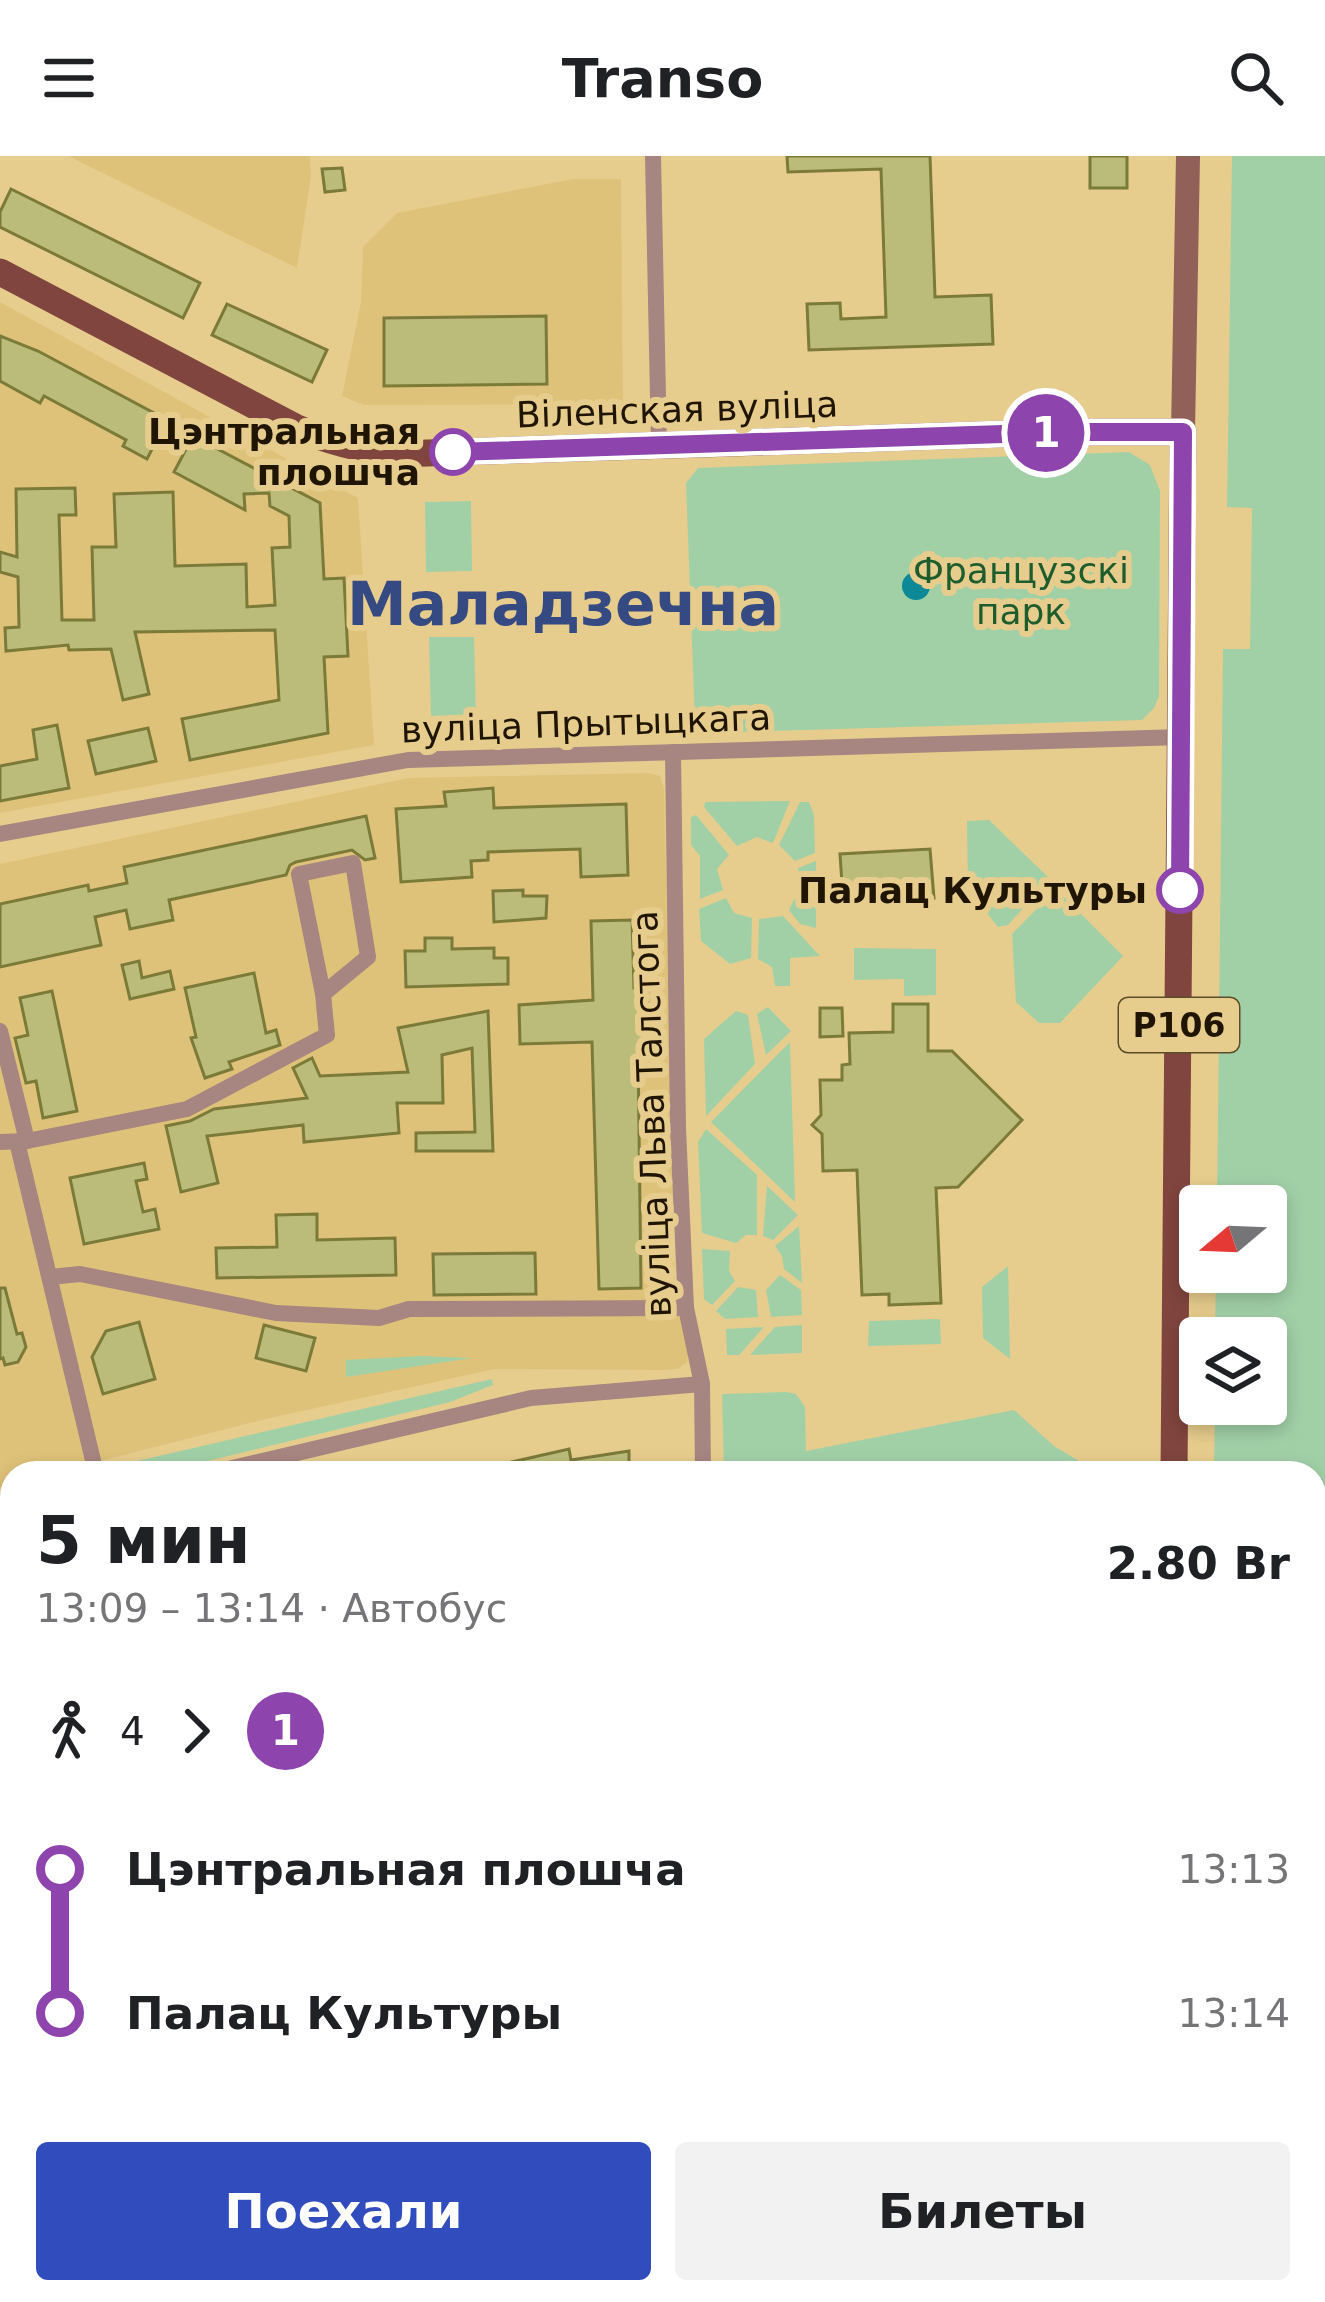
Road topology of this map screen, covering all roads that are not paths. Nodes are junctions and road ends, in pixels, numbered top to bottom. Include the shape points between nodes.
1 (652, 156) edge
2 (1188, 156) edge
3 (0, 272) edge
4 (1183, 432) junction
5 (659, 445) junction
6 (1181, 737) junction
7 (674, 752) junction
8 (0, 834) edge
9 (323, 994) junction
10 (0, 1031) edge
11 (15, 1142) edge
12 (50, 1276) junction
13 (686, 1308) junction
14 (702, 1384) junction
15 (93, 1461) edge
16 (262, 1461) edge
17 (703, 1461) edge
18 (1174, 1461) edge

1 - 5 street
2 - 4 main road, Р106
3 - 5 main road, Віленская вуліца via 344,446 398,454
4 - 5 main road, Віленская вуліца
4 - 6 main road, Р106
6 - 7 street, вуліца Прытыцкага
6 - 18 main road, Р106
7 - 8 street, вуліца Прытыцкага via 408,760
7 - 13 street, вуліца Льва Талстога
9 - 9 street via 299,874 353,863 368,957
9 - 11 street via 326,1034 187,1109
10 - 11 street
11 - 12 street
12 - 13 street via 80,1274 296,1314
12 - 15 street
13 - 14 street, вуліца Льва Талстога
14 - 16 street via 531,1398
14 - 17 street, вуліца Льва Талстога

